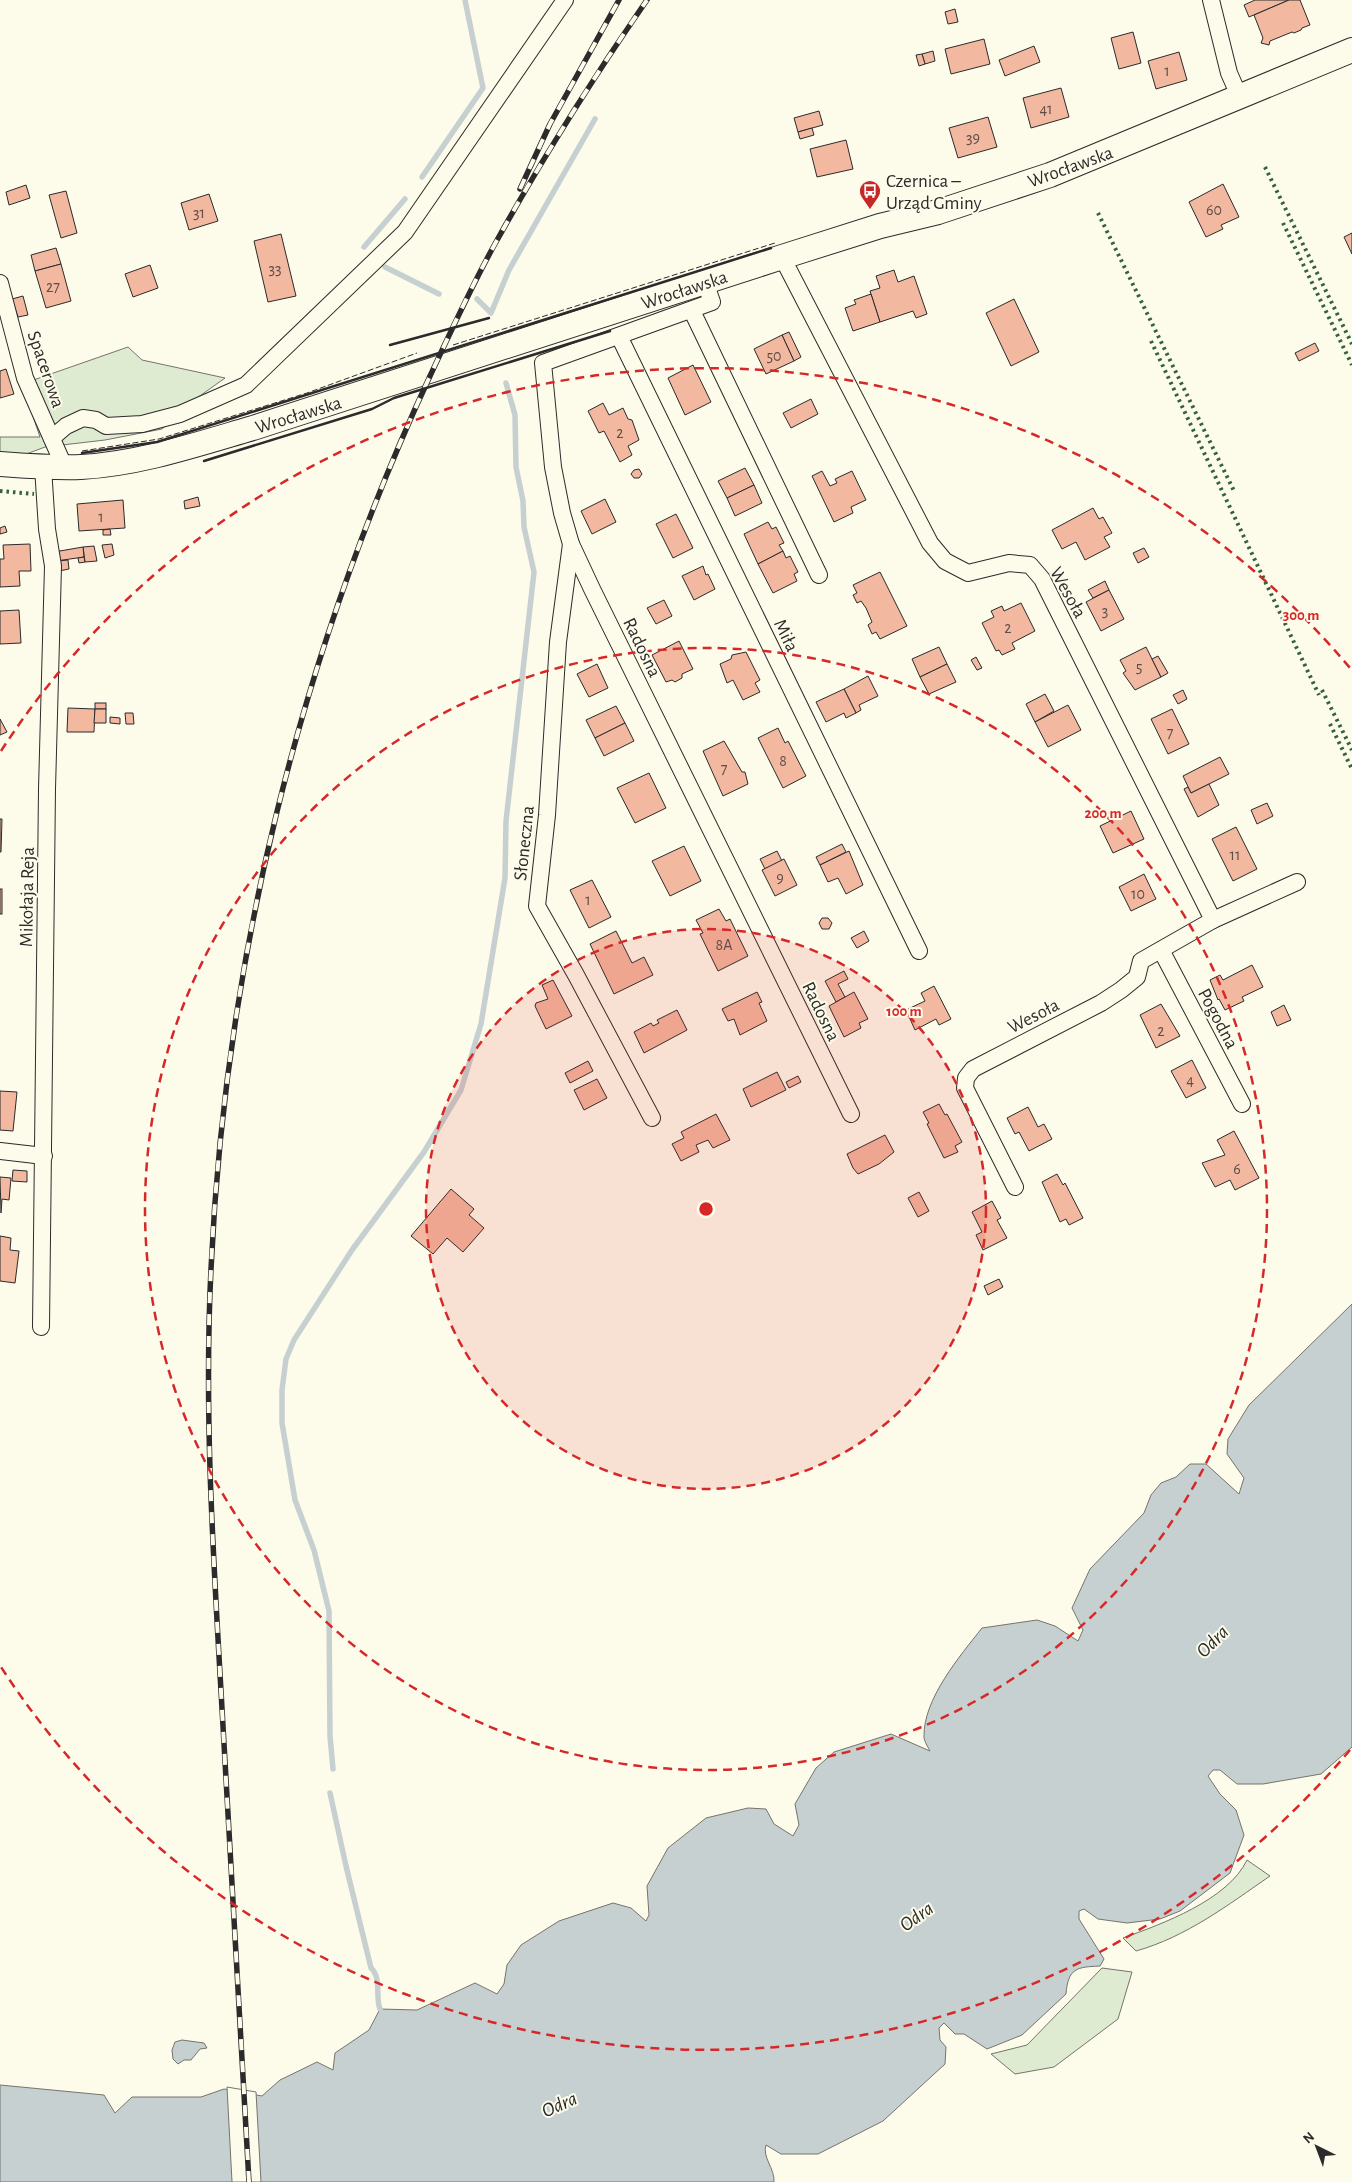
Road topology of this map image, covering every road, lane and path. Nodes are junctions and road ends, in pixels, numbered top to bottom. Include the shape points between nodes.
1 (565, 0) edge
2 (1211, 0) edge
3 (1352, 50) edge
4 (1240, 98) junction
5 (782, 257) junction
6 (705, 282) junction
7 (0, 283) edge
8 (692, 311) junction
9 (619, 336) junction
10 (52, 438) junction
11 (0, 464) edge
12 (54, 467) junction
13 (571, 544) junction
14 (820, 575) dead end
15 (1297, 882) dead end
16 (1213, 920) junction
17 (1161, 950) junction
18 (919, 951) dead end
19 (1242, 1104) dead end
20 (851, 1114) dead end
21 (652, 1118) dead end
22 (0, 1151) edge
23 (44, 1156) junction
24 (1015, 1187) dead end
25 (41, 1327) dead end

1 - 10 street via 405,232 246,385 180,414 142,424 106,426 83,418
2 - 4 street via 1229,73
3 - 4 main road, Wrocławska
4 - 5 main road, Wrocławska via 1050,175 938,212 880,226
5 - 6 main road, Wrocławska
5 - 16 street, Wesoła via 930,543 945,561 968,573 1009,563 1023,564 1030,565 1042,579
6 - 8 street, Radosna via 712,302
6 - 12 main road, Wrocławska via 213,440 136,459 81,467
7 - 10 street, Spacerowa via 26,378
8 - 9 street, Radosna
8 - 14 street
9 - 13 street, Radosna via 543,363 557,490
9 - 18 street, Miła
10 - 12 street, Spacerowa
11 - 12 main road, Wrocławska
12 - 23 street, Mikołaja Reja via 47,529 52,566
13 - 20 street, Radosna
13 - 21 street, Słoneczna via 558,642 547,815 537,906
15 - 16 street, Wesoła
16 - 17 street, Wesoła
17 - 19 street, Pogodna
17 - 24 street, Wesoła via 1142,961 1137,977 1108,999 1007,1050 973,1069 966,1078 965,1088
22 - 23 street
23 - 25 street, Mikołaja Reja

